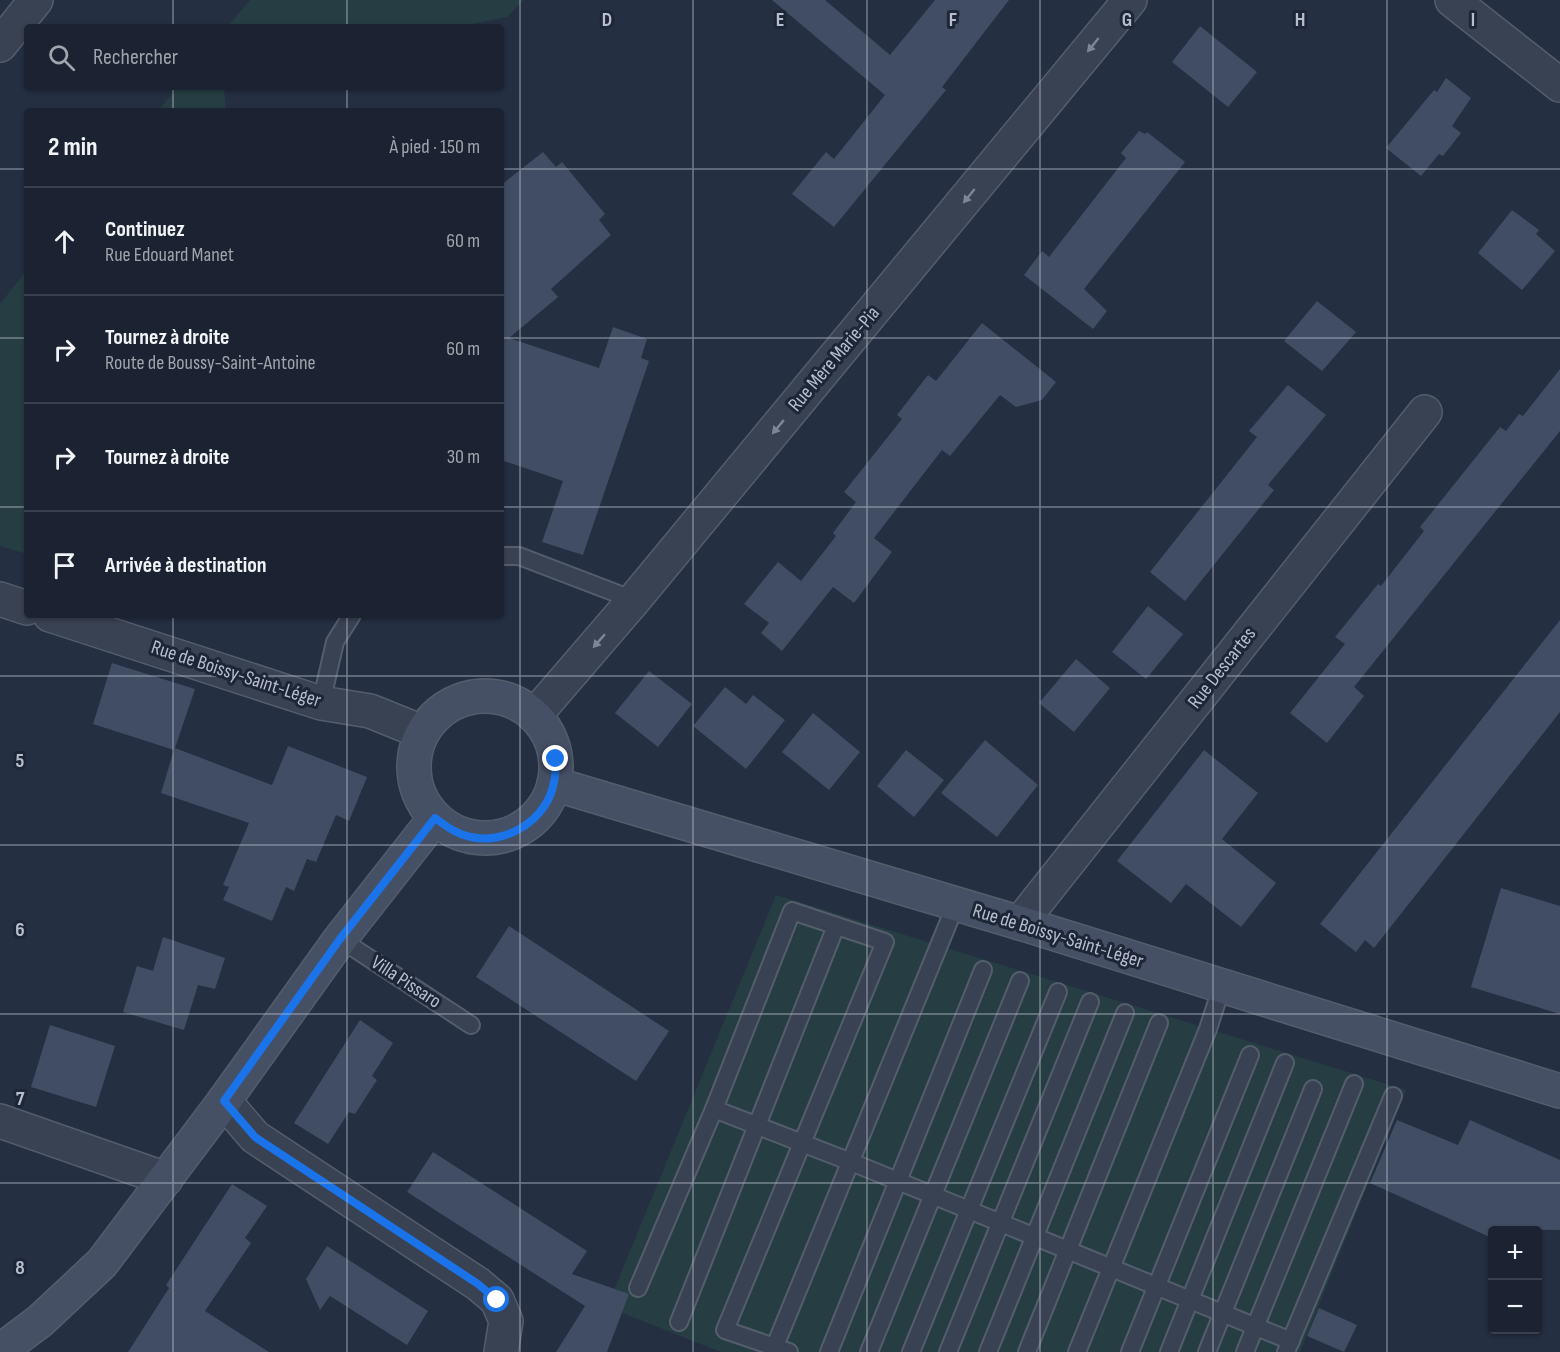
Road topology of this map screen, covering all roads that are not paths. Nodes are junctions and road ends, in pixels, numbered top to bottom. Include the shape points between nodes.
1 (36, 0) edge
2 (1130, 0) edge
3 (1452, 0) edge
4 (0, 45) edge
5 (1560, 85) edge
6 (1425, 412) dead end
7 (504, 556) edge
8 (0, 599) edge
9 (634, 600) junction
10 (24, 607) edge
11 (59, 618) edge
12 (350, 618) edge
13 (321, 703) junction
14 (535, 715) junction
15 (422, 732) junction
16 (554, 784) junction
17 (435, 818) junction
18 (956, 904) junction
19 (1020, 923) junction
20 (836, 926) junction
21 (340, 939) junction
22 (983, 970) dead end
23 (1020, 981) dead end
24 (1222, 986) junction
25 (1058, 992) dead end
26 (1090, 1002) dead end
27 (1125, 1013) dead end
28 (1159, 1023) dead end
29 (471, 1025) dead end
30 (1250, 1055) dead end
31 (1285, 1063) dead end
32 (1354, 1084) dead end
33 (1313, 1089) dead end
34 (1560, 1091) edge
35 (1393, 1096) dead end
36 (224, 1101) junction
37 (714, 1109) junction
38 (0, 1121) edge
39 (757, 1126) junction
40 (802, 1143) junction
41 (851, 1162) junction
42 (166, 1179) junction
43 (898, 1181) junction
44 (933, 1196) junction
45 (969, 1210) junction
46 (1001, 1223) junction
47 (1034, 1237) junction
48 (1068, 1251) junction
49 (1111, 1268) junction
50 (1156, 1286) junction
51 (638, 1288) dead end
52 (1190, 1300) junction
53 (1223, 1313) junction
54 (679, 1322) dead end
55 (1256, 1326) junction
56 (1289, 1346) edge
57 (782, 1349) edge
58 (0, 1351) edge
59 (501, 1352) edge
60 (829, 1352) edge
61 (869, 1352) edge
62 (911, 1352) edge
63 (948, 1352) edge
64 (988, 1352) edge
65 (1027, 1352) edge
66 (1077, 1352) edge
67 (1130, 1352) edge
68 (1168, 1352) edge
69 (1207, 1352) edge
70 (1245, 1352) edge

1 - 4 street
2 -> 9 street, Rue Mère Marie-Pia
3 - 5 street
6 - 19 street, Rue Descartes
7 - 9 lane via 519,556
8 - 10 street
9 -> 14 street, Rue Mère Marie-Pia
11 - 13 street, Rue de Boissy-Saint-Léger
12 - 13 lane via 335,642
13 - 15 street, Rue de Boissy-Saint-Léger via 370,711
14 - 15 main road via 496,696 474,696 454,702
14 - 16 main road via 549,736 556,759
15 - 17 main road via 414,754 414,777 421,799
16 - 17 main road via 546,804 533,820 515,832 494,838 472,838 452,831
16 - 18 main road, Rue de Boissy-Saint-Léger
17 - 21 main road
18 - 19 main road, Rue de Boissy-Saint-Léger
18 - 41 lane
19 - 24 main road, Rue de Boissy-Saint-Léger
20 - 37 lane via 792,911
20 - 39 lane
20 - 40 lane via 885,942
21 - 29 lane, Villa Pissaro
21 - 36 main road
22 - 43 lane
23 - 44 lane
24 - 34 main road, Rue de Boissy-Saint-Léger
24 - 49 lane
25 - 45 lane
26 - 46 lane
27 - 47 lane
28 - 48 lane
30 - 50 lane
31 - 52 lane
32 - 55 lane
33 - 53 lane
35 - 56 lane
36 - 42 main road
36 - 59 street via 255,1137 497,1300 506,1321
37 - 39 lane
37 - 51 lane
38 - 42 street
39 - 40 lane
39 - 54 lane
40 - 41 lane
40 - 57 lane via 725,1330
41 - 43 lane
41 - 57 lane
42 - 58 main road via 102,1263 40,1321
43 - 44 lane
43 - 60 lane
44 - 45 lane
44 - 61 lane
45 - 46 lane
45 - 62 lane
46 - 47 lane
46 - 63 lane
47 - 48 lane
47 - 64 lane
48 - 49 lane
48 - 65 lane
49 - 50 lane
49 - 66 lane
50 - 52 lane
50 - 67 lane
52 - 53 lane
52 - 68 lane
53 - 55 lane
53 - 69 lane
55 - 56 lane
55 - 70 lane

